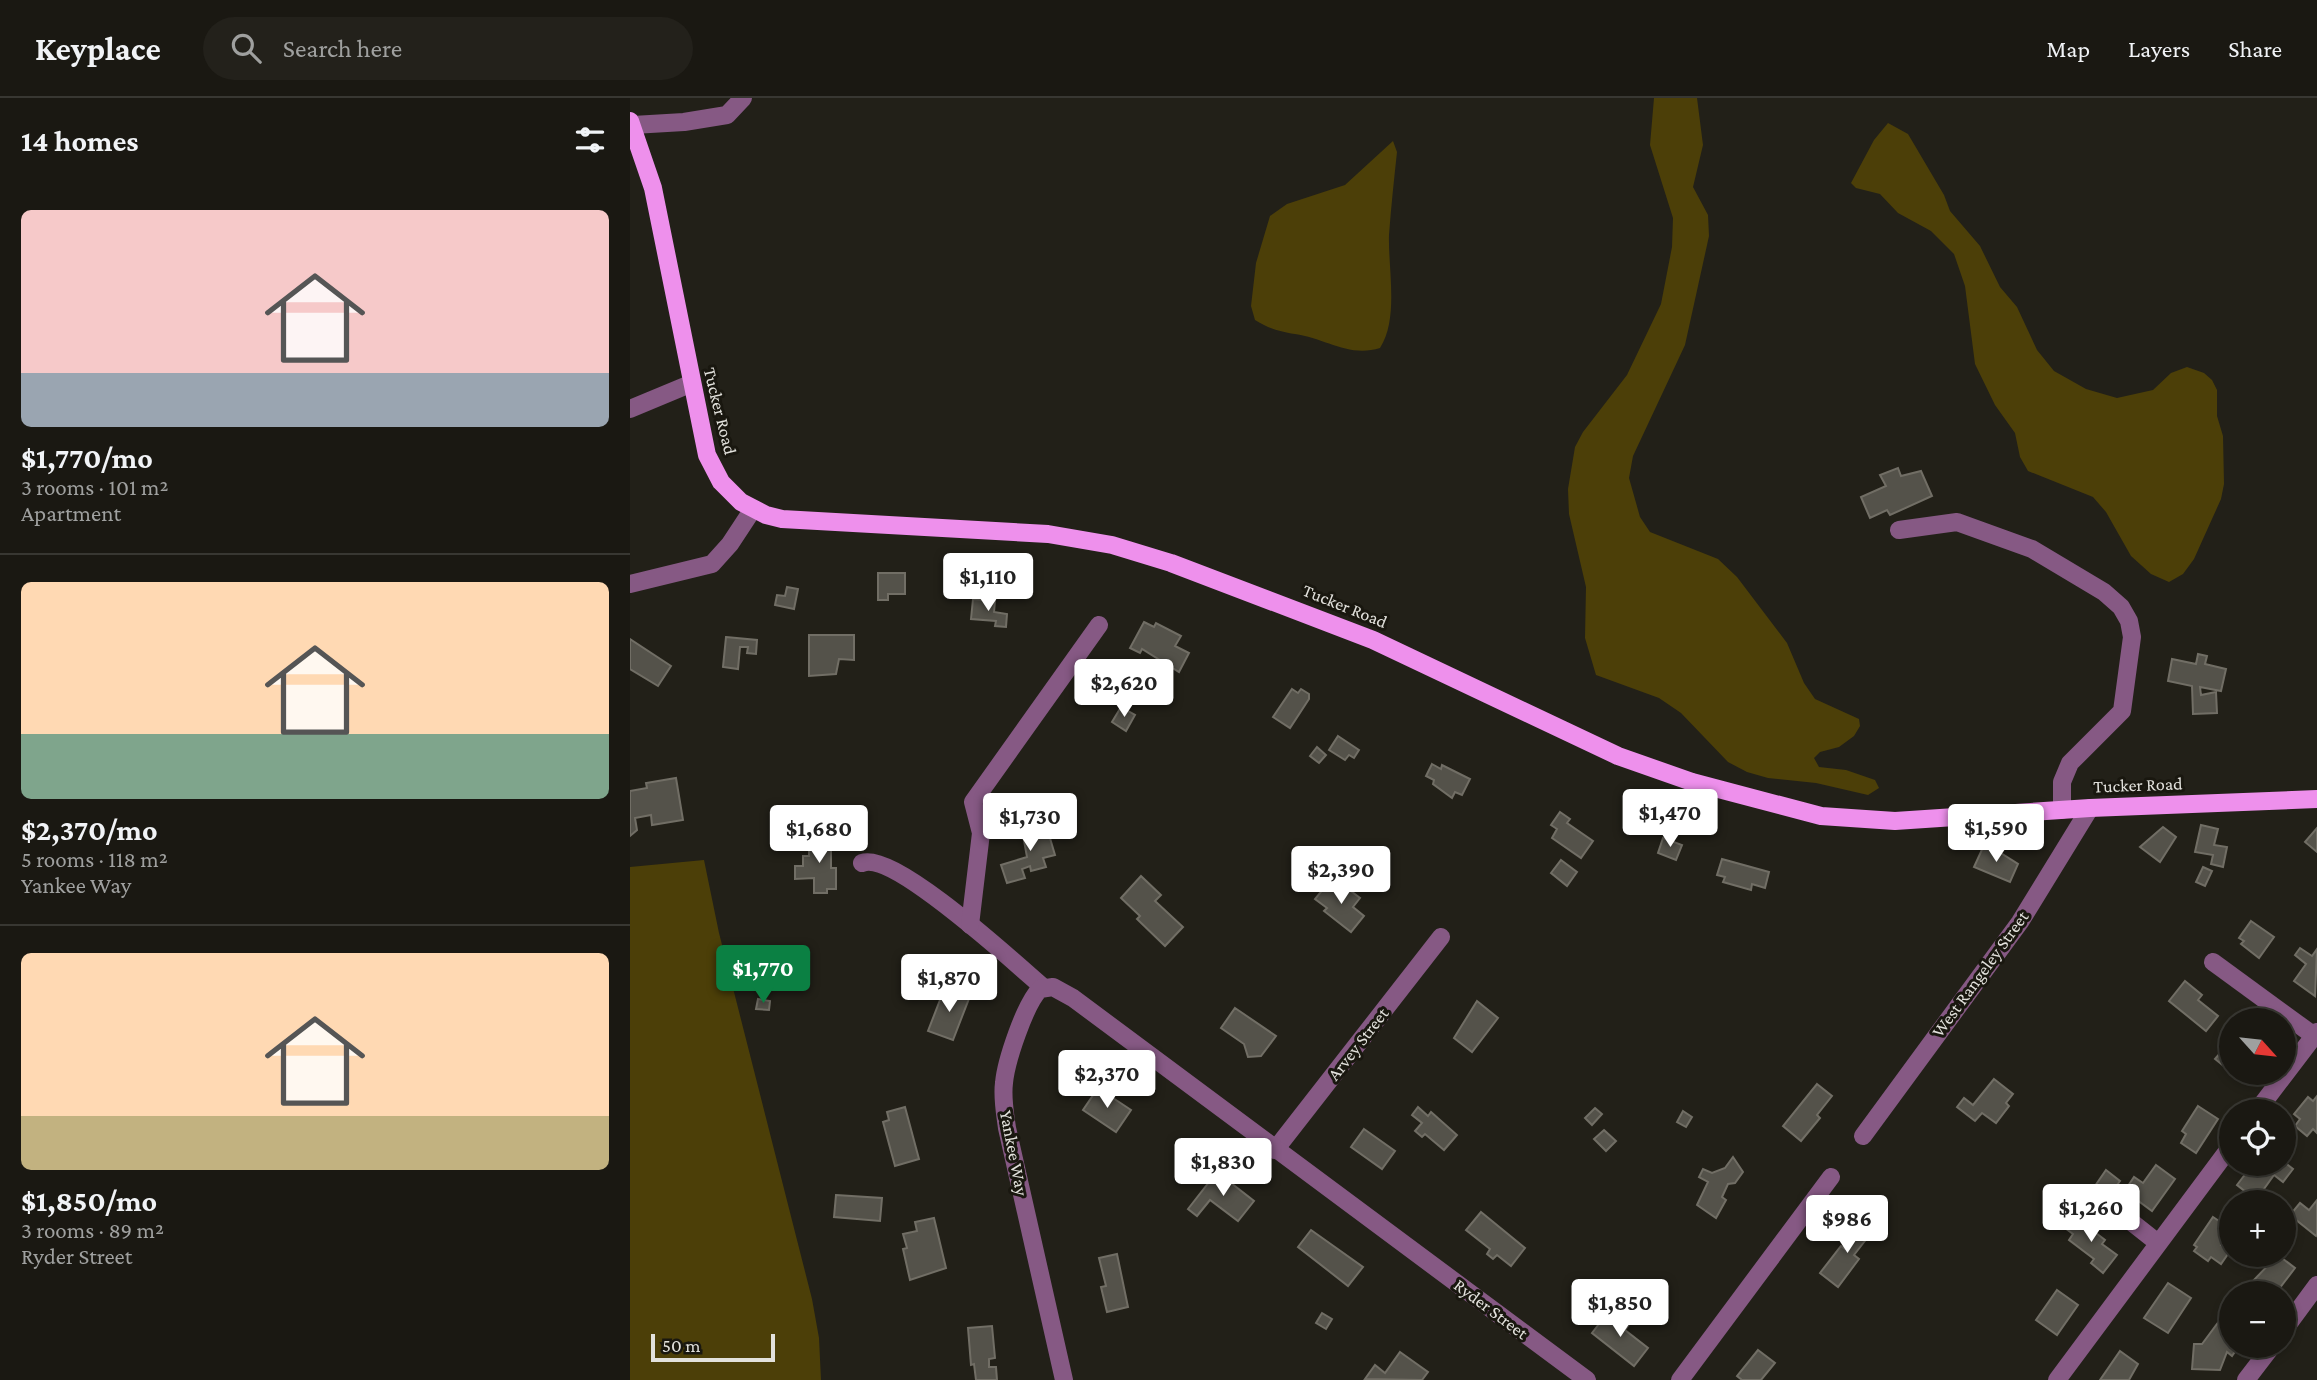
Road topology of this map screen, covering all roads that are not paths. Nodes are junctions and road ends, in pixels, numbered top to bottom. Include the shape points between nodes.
1 (743, 98) edge
2 (631, 123) edge
3 (690, 384) junction
4 (630, 409) edge
5 (753, 509) junction
6 (1899, 530) dead end
7 (630, 584) edge
8 (1099, 625) dead end
9 (2317, 799) edge
10 (2090, 808) junction
11 (2062, 810) junction
12 (862, 863) dead end
13 (970, 925) junction
14 (1441, 937) dead end
15 (2213, 962) dead end
16 (1044, 988) junction
17 (2316, 1035) edge
18 (2266, 1099) edge
19 (1863, 1136) dead end
20 (1275, 1150) junction
21 (2219, 1162) edge
22 (1831, 1177) dead end
23 (2096, 1194) dead end
24 (2158, 1243) junction
25 (2317, 1285) edge
26 (2296, 1314) edge
27 (2263, 1358) edge
28 (1064, 1380) edge
29 (1587, 1380) edge
30 (1680, 1380) edge
31 (2057, 1380) edge
32 (2246, 1380) edge

1 - 2 street via 727,115
2 - 3 main road, Tucker Road via 653,188
3 - 4 street
3 - 5 main road, Tucker Road via 713,470 731,493
5 - 7 street via 712,564
5 - 11 main road, Tucker Road via 816,523 1048,534 1132,551 1373,640 1618,756 1800,811 1895,821
6 - 11 street via 1957,522 2032,549 2121,607 2132,637 2122,711 2070,763 2062,782
8 - 13 street via 972,802 981,833
9 - 10 main road, Tucker Road
10 - 11 main road, Tucker Road
10 - 19 street, West Rangeley Street via 2020,922
12 - 13 street via 870,860 888,866
13 - 16 street
14 - 20 street, Arvey Street
15 - 17 street
16 - 20 street via 1073,998
16 - 28 street, Yankee Way via 1030,1004 1009,1059 1003,1090 1007,1128
17 - 18 street
20 - 29 street, Ryder Street
21 - 24 street
22 - 30 street
23 - 24 street
24 - 31 street
25 - 26 street
27 - 32 street

